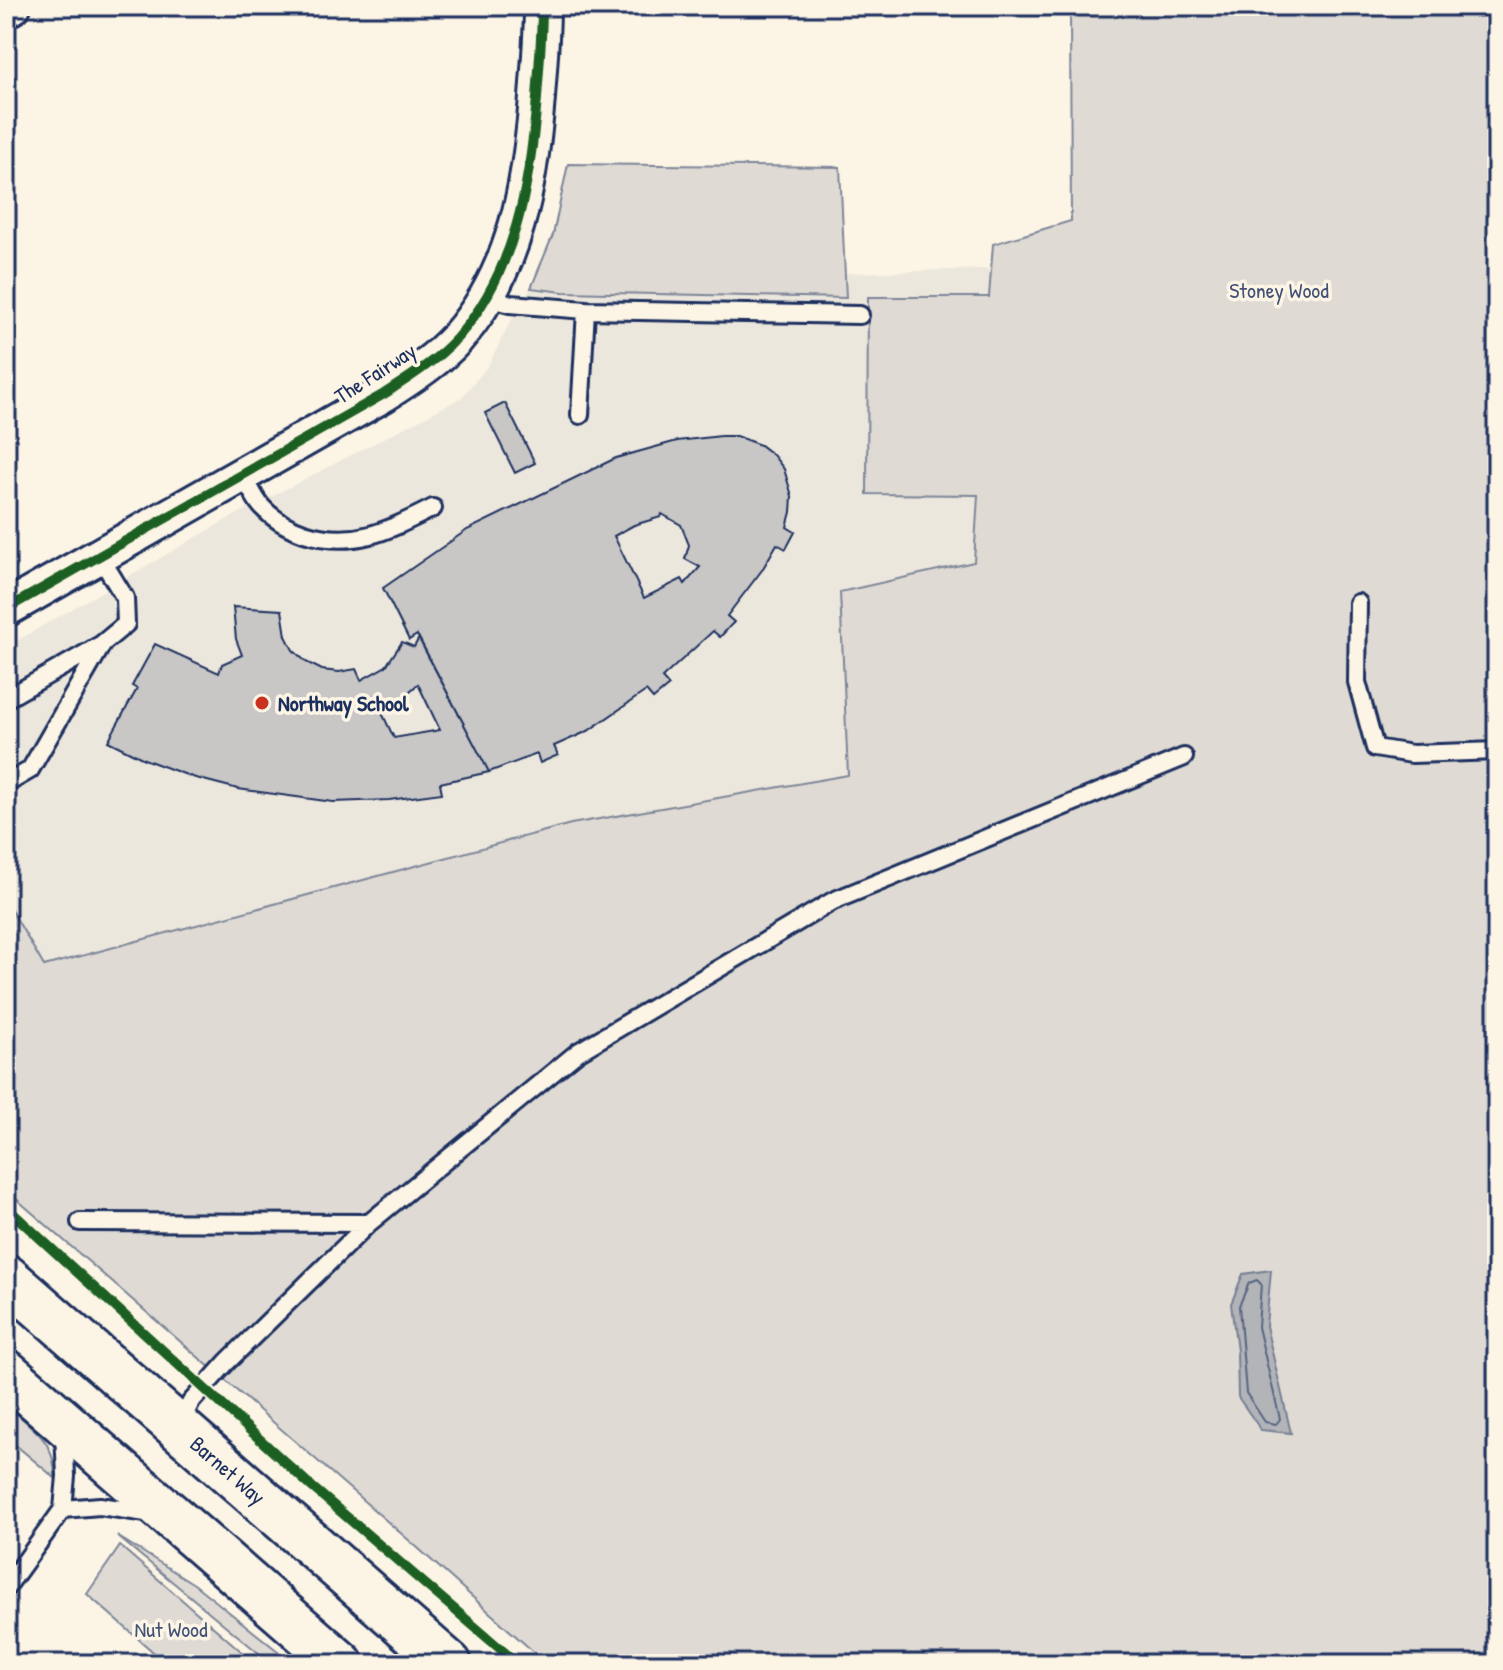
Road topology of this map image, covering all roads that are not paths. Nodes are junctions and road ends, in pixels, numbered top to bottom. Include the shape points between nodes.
1 (13, 6) edge
2 (542, 6) edge
3 (6, 10) edge
4 (487, 298) junction
5 (586, 310) junction
6 (860, 315) dead end
7 (580, 415) dead end
8 (243, 475) junction
9 (433, 508) dead end
10 (99, 555) junction
11 (1358, 603) dead end
12 (6, 609) edge
13 (103, 643) junction
14 (6, 699) edge
15 (1497, 751) edge
16 (1184, 757) dead end
17 (6, 784) edge
18 (80, 1222) dead end
19 (369, 1223) junction
20 (6, 1277) edge
21 (6, 1372) edge
22 (64, 1422) junction
23 (178, 1427) junction
24 (63, 1509) junction
25 (172, 1517) junction
26 (6, 1588) edge
27 (341, 1664) edge
28 (449, 1664) edge

1 - 3 street
2 - 4 street, The Fairway via 524,206
4 - 5 lane
4 - 8 street, The Fairway via 422,370
5 - 6 lane
5 - 7 lane
8 - 9 lane via 274,518 324,540 359,539
8 - 10 street, The Fairway
10 - 12 street, The Fairway
10 - 13 lane via 125,598 126,611 126,624
11 - 15 lane via 1357,682 1375,748 1412,754
13 - 14 lane
13 - 17 lane via 30,770
16 - 19 lane via 833,901 578,1052
18 - 19 lane
19 - 23 lane via 227,1362 191,1402
20 - 23 highway, Barnet Way
21 - 22 highway
22 - 24 lane
22 - 25 highway
23 - 28 highway, Barnet Way
24 - 25 lane via 100,1506
24 - 26 lane
25 - 27 highway

